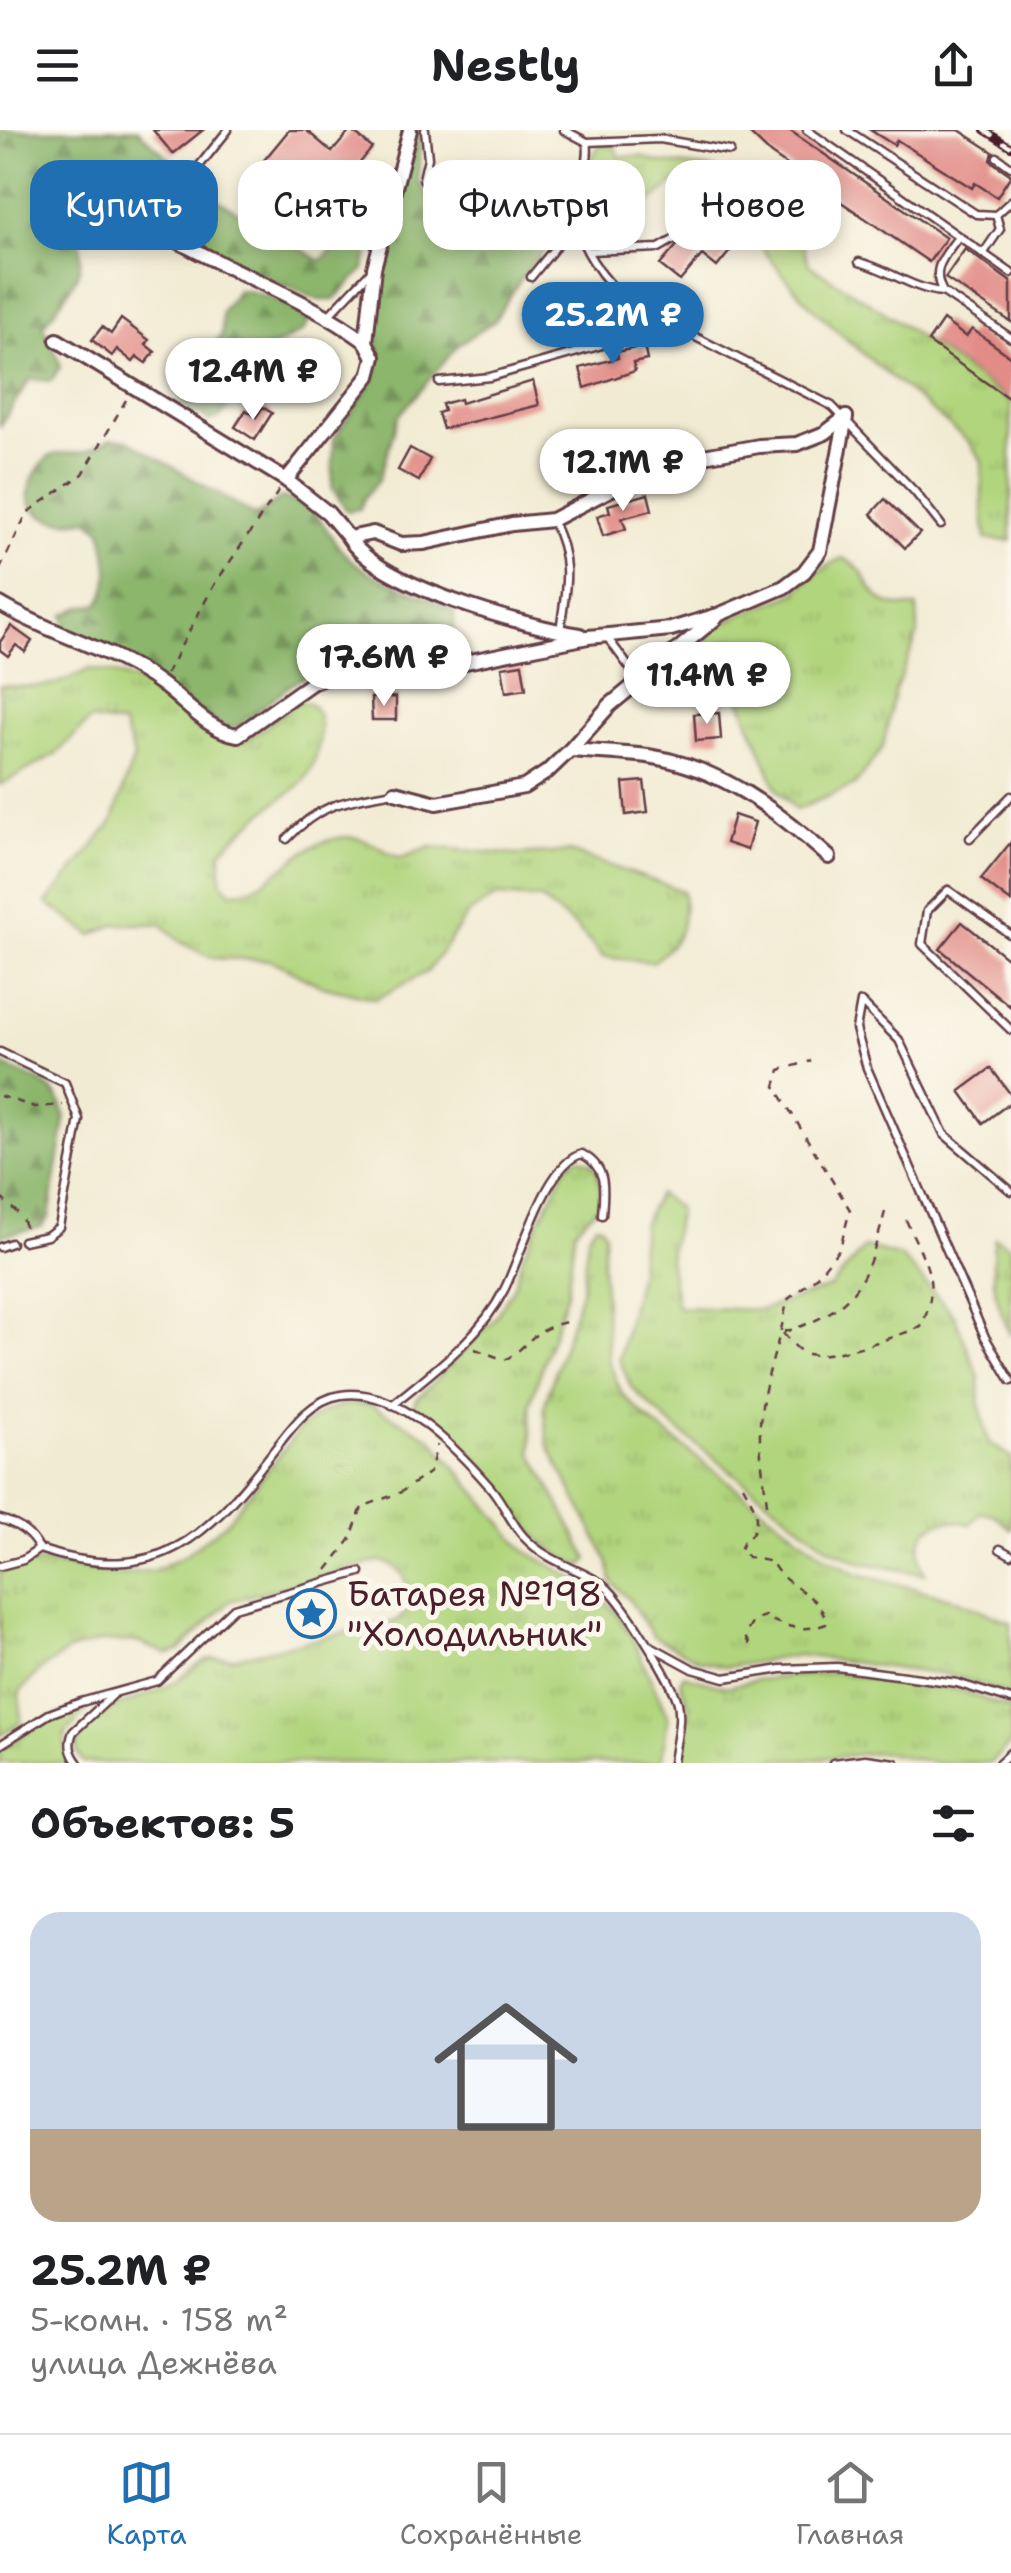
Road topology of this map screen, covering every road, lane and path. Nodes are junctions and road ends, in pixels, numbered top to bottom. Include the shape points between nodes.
1 (228, 130) edge
2 (410, 130) edge
3 (426, 130) edge
4 (564, 130) edge
5 (808, 130) edge
6 (847, 130) edge
7 (587, 142) junction
8 (730, 150) dead end
9 (997, 157) dead end
10 (204, 160) edge
11 (428, 160) edge
12 (587, 160) edge
13 (1011, 167) edge
14 (1011, 201) edge
15 (996, 215) junction
16 (958, 237) junction
17 (665, 244) edge
18 (193, 250) edge
19 (553, 250) edge
20 (589, 251) joint
21 (983, 254) junction
22 (859, 262) dead end
23 (374, 268) junction
24 (1011, 273) edge
25 (532, 276) dead end
26 (944, 292) junction
27 (329, 314) junction
28 (672, 325) junction
29 (1011, 338) edge
30 (58, 340) dead end
31 (366, 342) junction
32 (440, 382) dead end
33 (135, 386) junction
34 (846, 417) junction
35 (286, 480) junction
36 (552, 520) junction
37 (942, 525) dead end
38 (349, 538) junction
39 (0, 568) edge
40 (0, 604) edge
41 (718, 615) junction
42 (560, 631) junction
43 (606, 636) junction
44 (588, 637) junction
45 (638, 680) junction
46 (161, 684) junction
47 (570, 750) junction
48 (395, 792) joint
49 (1011, 796) edge
50 (970, 838) dead end
51 (287, 840) dead end
52 (829, 857) dead end
53 (1011, 935) edge
54 (1011, 1030) edge
55 (0, 1052) edge
56 (811, 1061) dead end
57 (0, 1096) edge
58 (74, 1103) junction
59 (1011, 1190) edge
60 (0, 1197) edge
61 (886, 1208) dead end
62 (602, 1215) dead end
63 (906, 1220) dead end
64 (23, 1241) joint
65 (11, 1243) dead end
66 (0, 1246) edge
67 (566, 1322) dead end
68 (782, 1332) junction
69 (465, 1342) junction
70 (1011, 1381) edge
71 (392, 1405) junction
72 (440, 1434) junction
73 (743, 1486) dead end
74 (767, 1504) dead end
75 (0, 1519) edge
76 (39, 1549) junction
77 (1000, 1549) dead end
78 (1011, 1555) edge
79 (0, 1566) edge
80 (360, 1572) dead end
81 (317, 1583) junction
82 (646, 1644) junction
83 (750, 1645) dead end
84 (115, 1694) junction
85 (1011, 1700) edge
86 (0, 1746) edge
87 (1011, 1752) edge
88 (78, 1763) edge
89 (673, 1763) edge
90 (833, 1763) edge
91 (895, 1763) edge
92 (999, 1763) edge

1 - 10 lane
2 - 23 street
3 - 11 lane
4 - 7 lane
5 - 16 lane
6 - 15 lane via 976,214
7 - 8 lane via 660,139
7 - 12 lane
9 - 13 lane
14 - 15 lane
15 - 21 lane via 1000,229
16 - 21 lane
16 - 26 lane via 937,267
17 - 20 lane
18 - 27 street
19 - 25 lane
20 - 28 lane via 617,291
21 - 24 lane
22 - 26 lane
23 - 27 lane
23 - 31 street
26 - 29 lane
27 - 31 street
28 - 32 lane via 490,377
28 - 34 lane
30 - 33 street
31 - 35 street via 374,357 369,376
33 - 35 street
33 - 39 path via 83,474 27,514
34 - 36 street via 796,444 698,456 632,478
34 - 37 lane
34 - 41 street via 820,551 784,586
35 - 38 street
35 - 46 path via 214,585
36 - 38 street via 424,543 401,544 373,533
36 - 42 lane via 568,570
38 - 42 street via 372,561 460,605
40 - 46 street
41 - 43 street
41 - 45 street
42 - 44 street
43 - 44 street
43 - 45 lane
44 - 46 street via 451,665 335,674 238,735 222,732
45 - 47 street
47 - 48 street via 524,786 437,803
47 - 52 street via 650,756 705,771 780,814
48 - 51 lane via 332,803
49 - 50 lane
53 - 54 lane via 948,890 927,911 922,944
55 - 58 lane via 65,1083
56 - 68 path via 780,1070 775,1086 850,1210 840,1248 787,1300
57 - 58 path via 35,1107
58 - 64 lane via 79,1119 59,1227
59 - 70 lane via 944,1134 900,1040 862,1002 856,1029 867,1068 984,1337
60 - 64 path via 27,1226
61 - 68 path via 870,1268 843,1305
62 - 69 lane via 600,1169 582,1154 570,1157 531,1222 505,1290
63 - 68 path via 932,1278 921,1327 809,1354
65 - 66 lane
67 - 69 path via 536,1331 505,1360
68 - 74 path via 760,1426
69 - 71 lane
71 - 72 lane
71 - 76 lane via 361,1395 321,1401 295,1423 237,1499 166,1554 121,1565
72 - 81 path via 430,1472 362,1507 350,1540
72 - 82 lane via 492,1489 521,1535 561,1565 606,1586
73 - 83 path via 757,1520 740,1550 772,1562 782,1578 820,1605 826,1624 784,1627 756,1618 746,1637
75 - 76 lane via 22,1528
76 - 79 lane
77 - 78 lane
80 - 81 lane
81 - 84 lane via 234,1608 157,1681
82 - 85 lane via 724,1678 838,1667 957,1683
82 - 89 lane via 678,1702
84 - 86 lane via 48,1714
84 - 88 lane via 73,1732 71,1755
87 - 92 lane
90 - 91 lane

